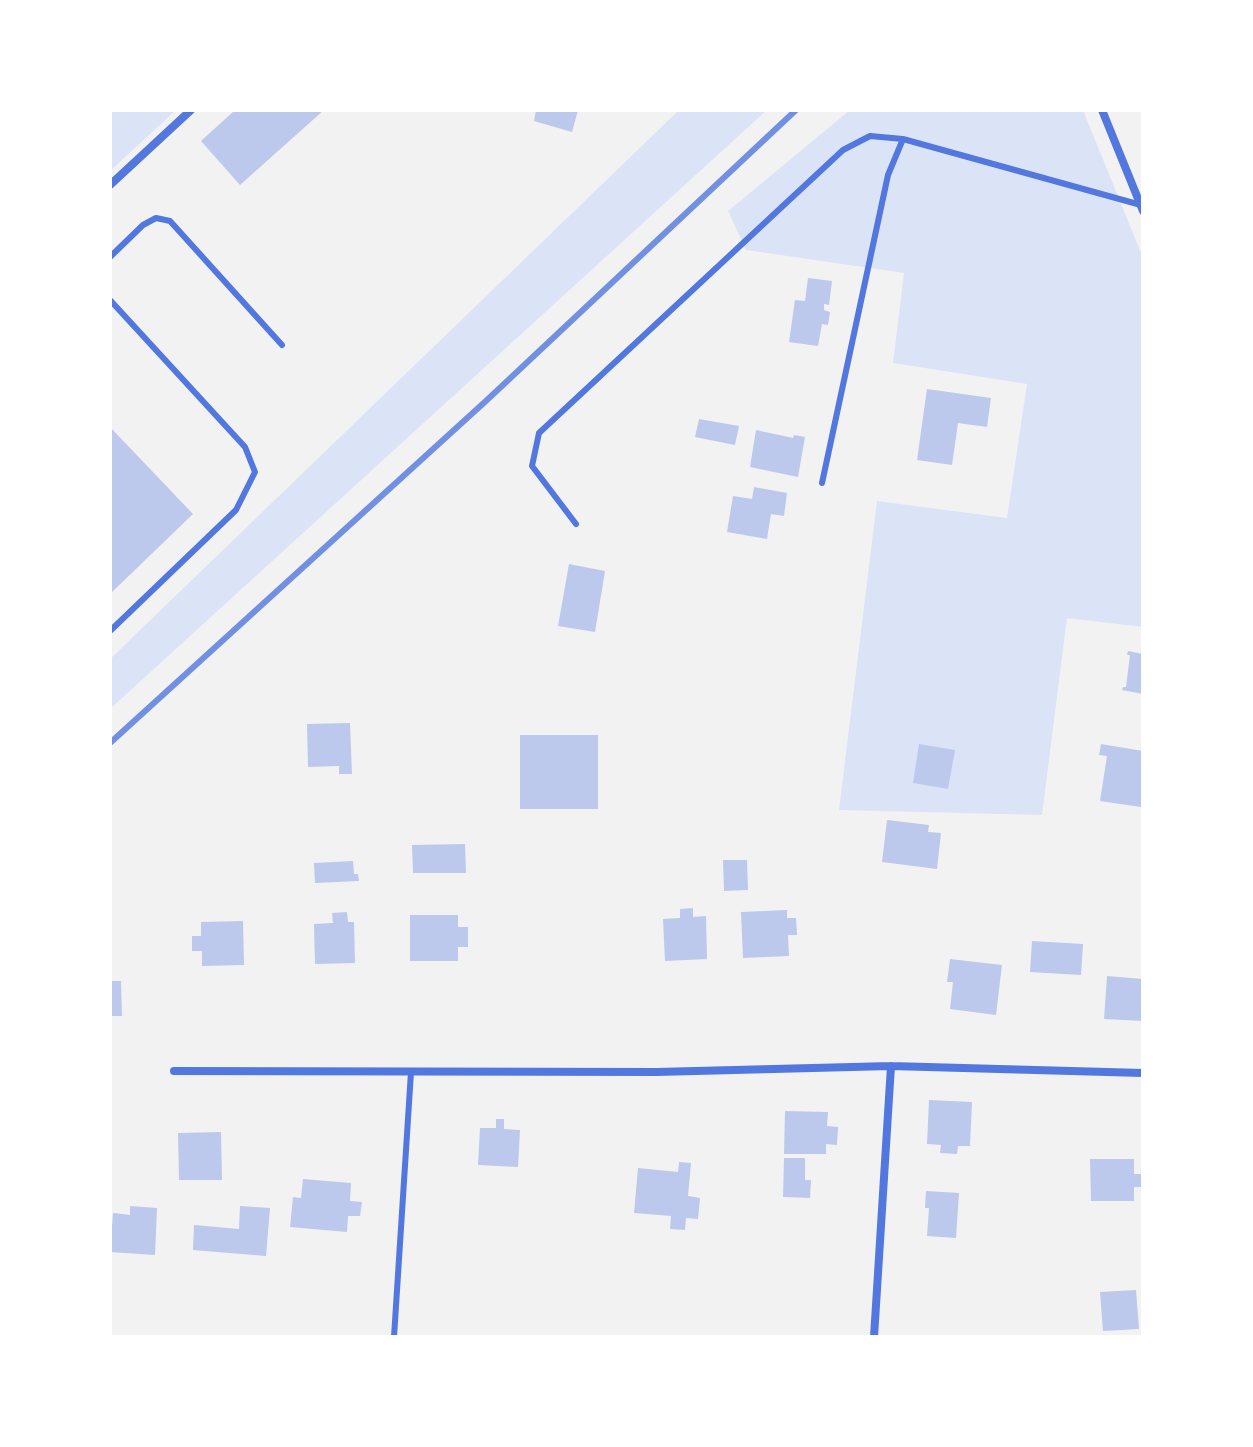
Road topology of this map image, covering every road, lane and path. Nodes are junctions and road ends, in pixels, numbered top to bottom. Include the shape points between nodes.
1 (191, 110) edge
2 (1102, 110) edge
3 (903, 139) junction
4 (110, 185) edge
5 (1142, 208) edge
6 (110, 257) edge
7 (110, 300) edge
8 (282, 345) dead end
9 (822, 483) dead end
10 (576, 524) dead end
11 (110, 631) edge
12 (891, 1066) junction
13 (174, 1071) dead end
14 (411, 1072) junction
15 (1143, 1073) edge
16 (394, 1337) edge
17 (874, 1337) edge

1 - 4 street
2 - 5 street
3 - 5 lane
3 - 9 lane via 888,175
3 - 10 lane via 870,136 843,150 539,433 532,466
6 - 8 lane via 143,225 156,218 170,221
7 - 11 lane via 245,447 255,472 236,510
12 - 14 street
12 - 15 street
12 - 17 street
13 - 14 street
14 - 16 lane

